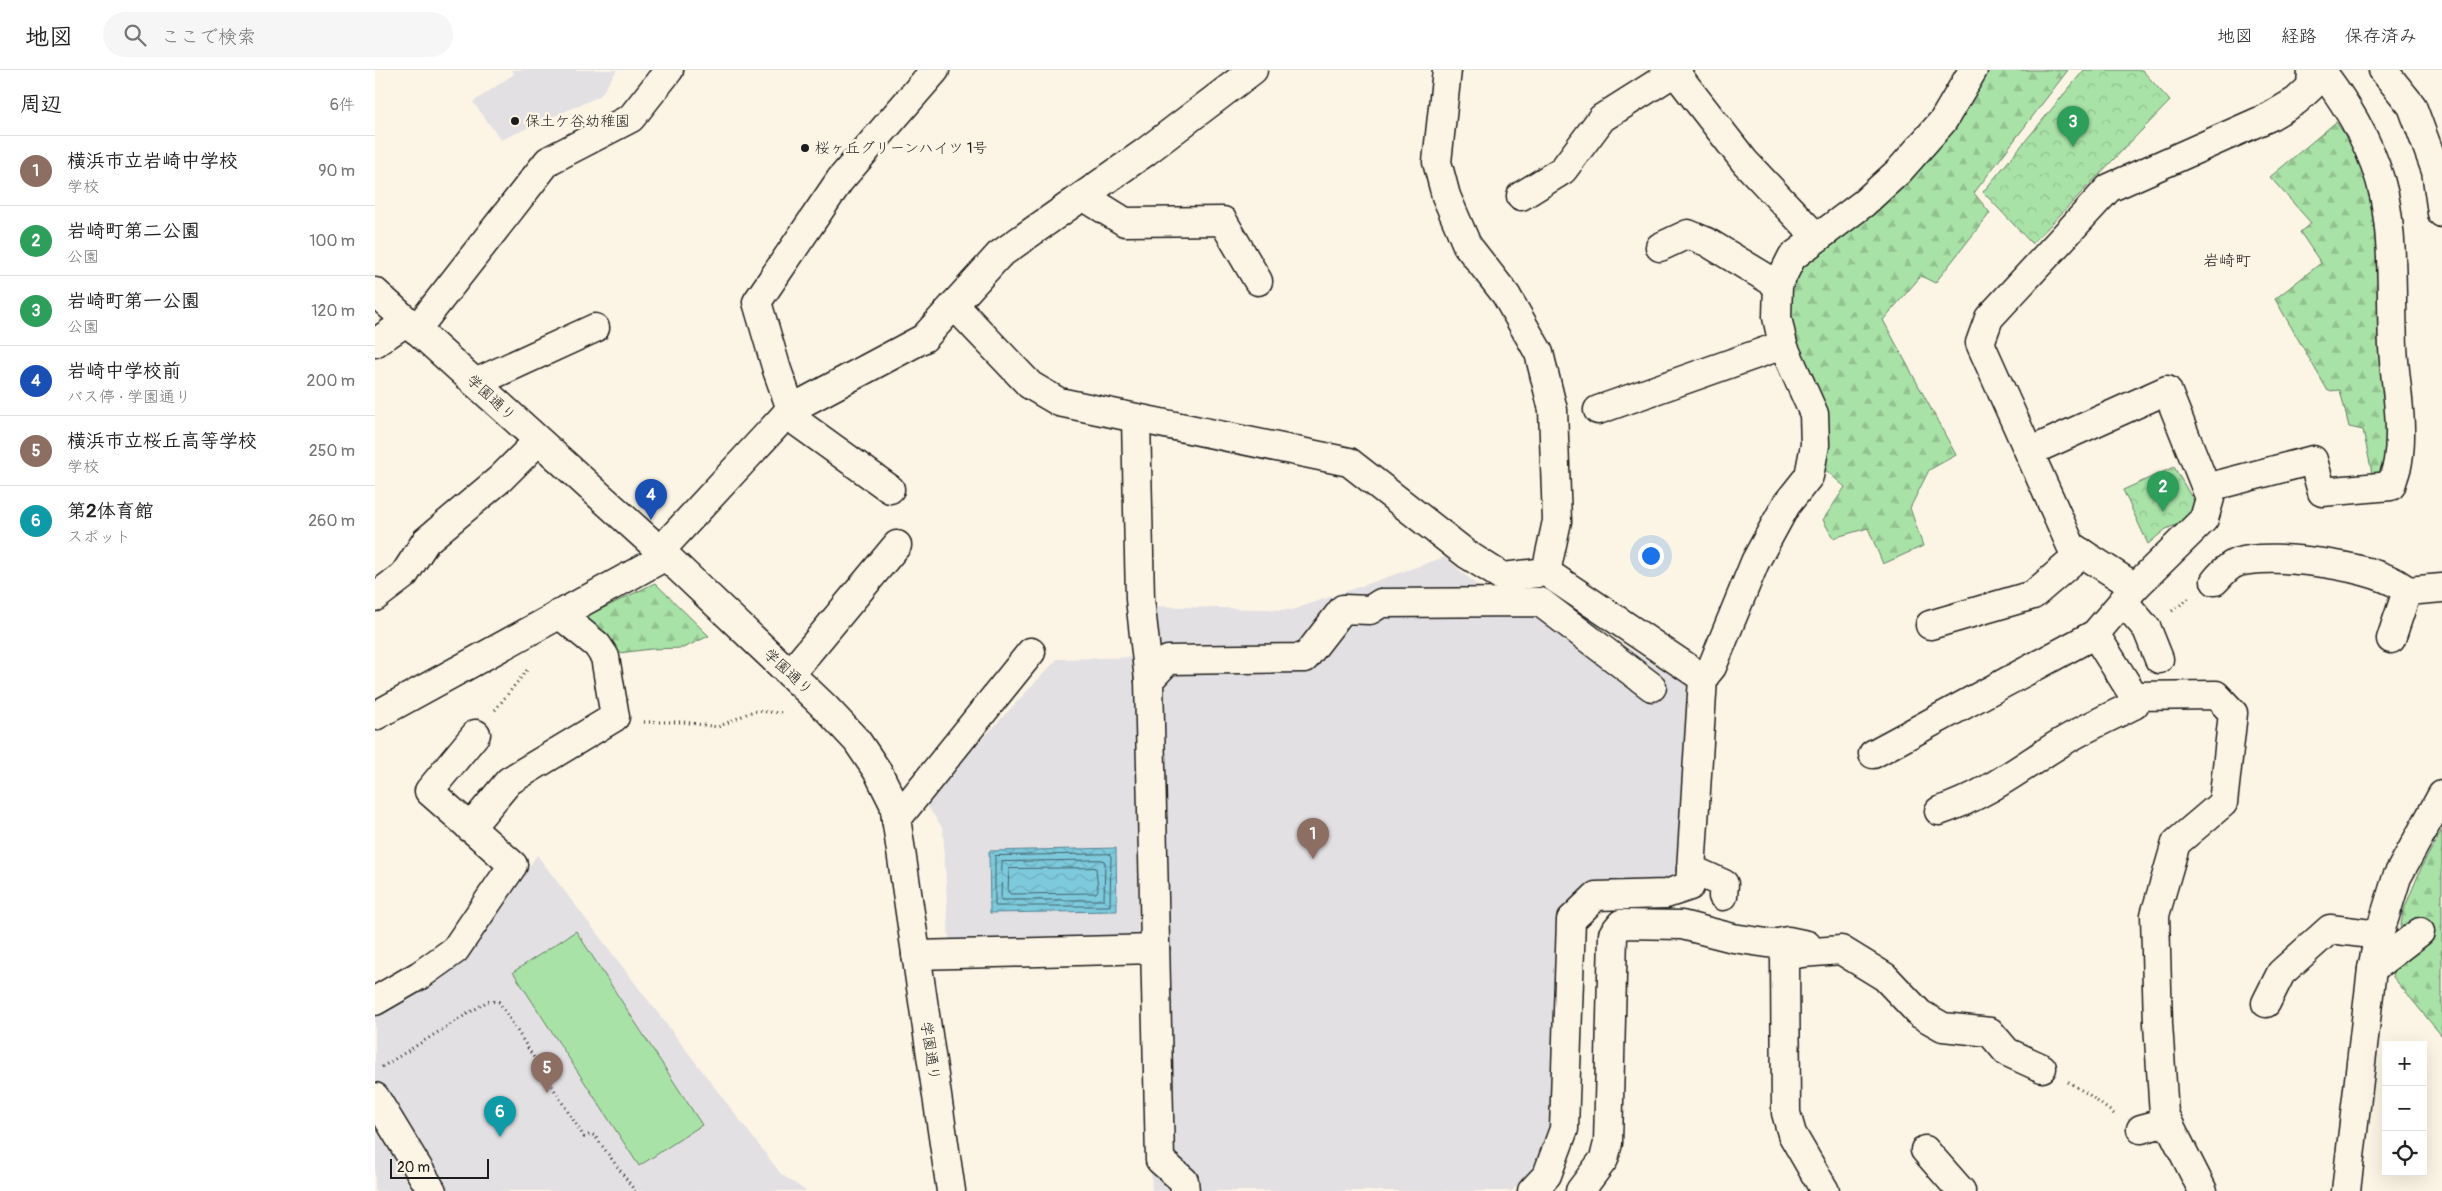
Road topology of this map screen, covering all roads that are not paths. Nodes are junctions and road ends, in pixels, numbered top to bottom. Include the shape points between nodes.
1 (669, 70) edge
2 (935, 70) edge
3 (1253, 70) edge
4 (1447, 70) edge
5 (1973, 70) edge
6 (2311, 70) edge
7 (2321, 70) edge
8 (2383, 70) edge
9 (1677, 71) edge
10 (1083, 196) junction
11 (1521, 196) dead end
12 (2442, 213) edge
13 (1817, 238) junction
14 (1660, 247) dead end
15 (1258, 281) dead end
16 (1778, 285) junction
17 (375, 292) edge
18 (955, 305) junction
19 (411, 326) junction
20 (595, 328) dead end
21 (375, 343) edge
22 (1783, 345) junction
23 (475, 382) junction
24 (1598, 410) dead end
25 (789, 412) junction
26 (1136, 419) junction
27 (537, 442) junction
28 (2029, 452) junction
29 (2206, 488) junction
30 (890, 489) dead end
31 (897, 545) dead end
32 (2082, 553) junction
33 (663, 554) junction
34 (1546, 572) junction
35 (2215, 581) road end
36 (2442, 588) edge
37 (2407, 591) junction
38 (2129, 594) junction
39 (375, 597) edge
40 (549, 620) junction
41 (1930, 625) dead end
42 (2095, 634) junction
43 (2391, 639) dead end
44 (1031, 652) dead end
45 (2159, 659) dead end
46 (790, 674) junction
47 (1703, 678) junction
48 (1149, 680) junction
49 (1652, 687) dead end
50 (2139, 696) junction
51 (375, 716) edge
52 (476, 734) road end
53 (1873, 754) dead end
54 (2442, 795) edge
55 (1939, 811) dead end
56 (896, 820) junction
57 (470, 828) junction
58 (1691, 869) junction
59 (1723, 896) dead end
60 (2420, 932) dead end
61 (2379, 934) junction
62 (1155, 949) junction
63 (1841, 950) junction
64 (916, 955) junction
65 (2372, 969) junction
66 (375, 1001) edge
67 (2266, 1003) dead end
68 (2042, 1068) road end
69 (375, 1097) edge
70 (2167, 1122) junction
71 (2141, 1130) road end
72 (1925, 1150) dead end
73 (432, 1191) edge
74 (951, 1191) edge
75 (1185, 1191) edge
76 (1532, 1191) edge
77 (1580, 1191) edge
78 (1825, 1191) edge
79 (1961, 1191) edge
80 (2203, 1191) edge
81 (2346, 1191) edge

1 - 19 street via 631,118 548,161
2 - 25 street via 840,180 757,302
3 - 10 street
4 - 34 street via 1437,162 1446,196 1467,245 1506,295 1539,353 1553,410 1557,521
5 - 13 street via 1943,121 1899,171 1864,203
6 - 28 street via 2311,87 2296,101 2216,142 2109,188 1989,318 1980,343
7 - 29 street via 2366,142 2384,195 2390,253 2398,461 2391,486 2322,492 2313,460
8 - 12 street via 2411,106 2436,171
9 - 11 street via 1602,118 1563,170
9 - 13 street via 1745,162
10 - 15 street via 1125,222 1223,221
10 - 18 street via 999,255
13 - 16 street via 1792,257
14 - 16 street via 1688,234
16 - 22 street via 1777,316
17 - 19 street, 学園通り
18 - 25 street via 924,338
18 - 26 street via 1030,386 1059,402
19 - 21 street
19 - 23 street, 学園通り
20 - 23 street
22 - 24 street
22 - 47 street via 1814,414 1815,445 1809,476 1786,505 1760,554 1712,667
23 - 27 street, 学園通り
25 - 30 street
25 - 33 street
26 - 34 street via 1349,462 1468,555 1503,577
26 - 48 street via 1140,599
27 - 33 street, 学園通り
27 - 39 street via 500,479 427,541 404,575
28 - 29 street via 2167,390
28 - 32 street via 2071,546
29 - 38 street via 2211,498 2204,519
31 - 46 street
32 - 38 street
32 - 41 street via 2033,595
33 - 40 street
33 - 46 street, 学園通り
34 - 47 street
35 - 37 street via 2238,562 2276,558 2323,562 2368,572 2400,584
36 - 37 street
37 - 43 street
38 - 42 street
38 - 45 street
40 - 51 street
40 - 57 street via 597,646 605,657 615,717 509,780
42 - 50 street via 2134,696
42 - 53 street
44 - 56 street
46 - 56 street, 学園通り via 857,741 894,804
47 - 58 street
48 - 49 street via 1168,660 1305,658 1343,609 1371,610 1381,603 1540,602
48 - 62 street
50 - 55 street via 2134,705 2064,740 1968,802
50 - 70 street via 2216,695 2233,713 2223,803 2176,843 2155,915 2158,1033
52 - 57 street via 429,791
54 - 61 street via 2397,877
56 - 64 street, 学園通り
57 - 66 street via 513,865 455,950
58 - 59 street via 1724,884
58 - 76 street via 1690,886 1666,894 1596,896 1571,920 1564,1129 1547,1175
60 - 65 street
61 - 65 street
61 - 67 street via 2330,929 2281,973
62 - 64 street
62 - 75 street via 1160,1160 1185,1181
63 - 68 street via 1885,977 1920,1014 1943,1027 1990,1032 2007,1052
63 - 77 street via 1788,941 1774,944 1749,940 1690,920 1621,924 1613,934 1608,1142 1604,1159
63 - 78 street via 1785,957 1786,1113 1793,1134
64 - 74 street, 学園通り
65 - 81 street
69 - 73 street
70 - 71 street
70 - 80 street
72 - 79 street

